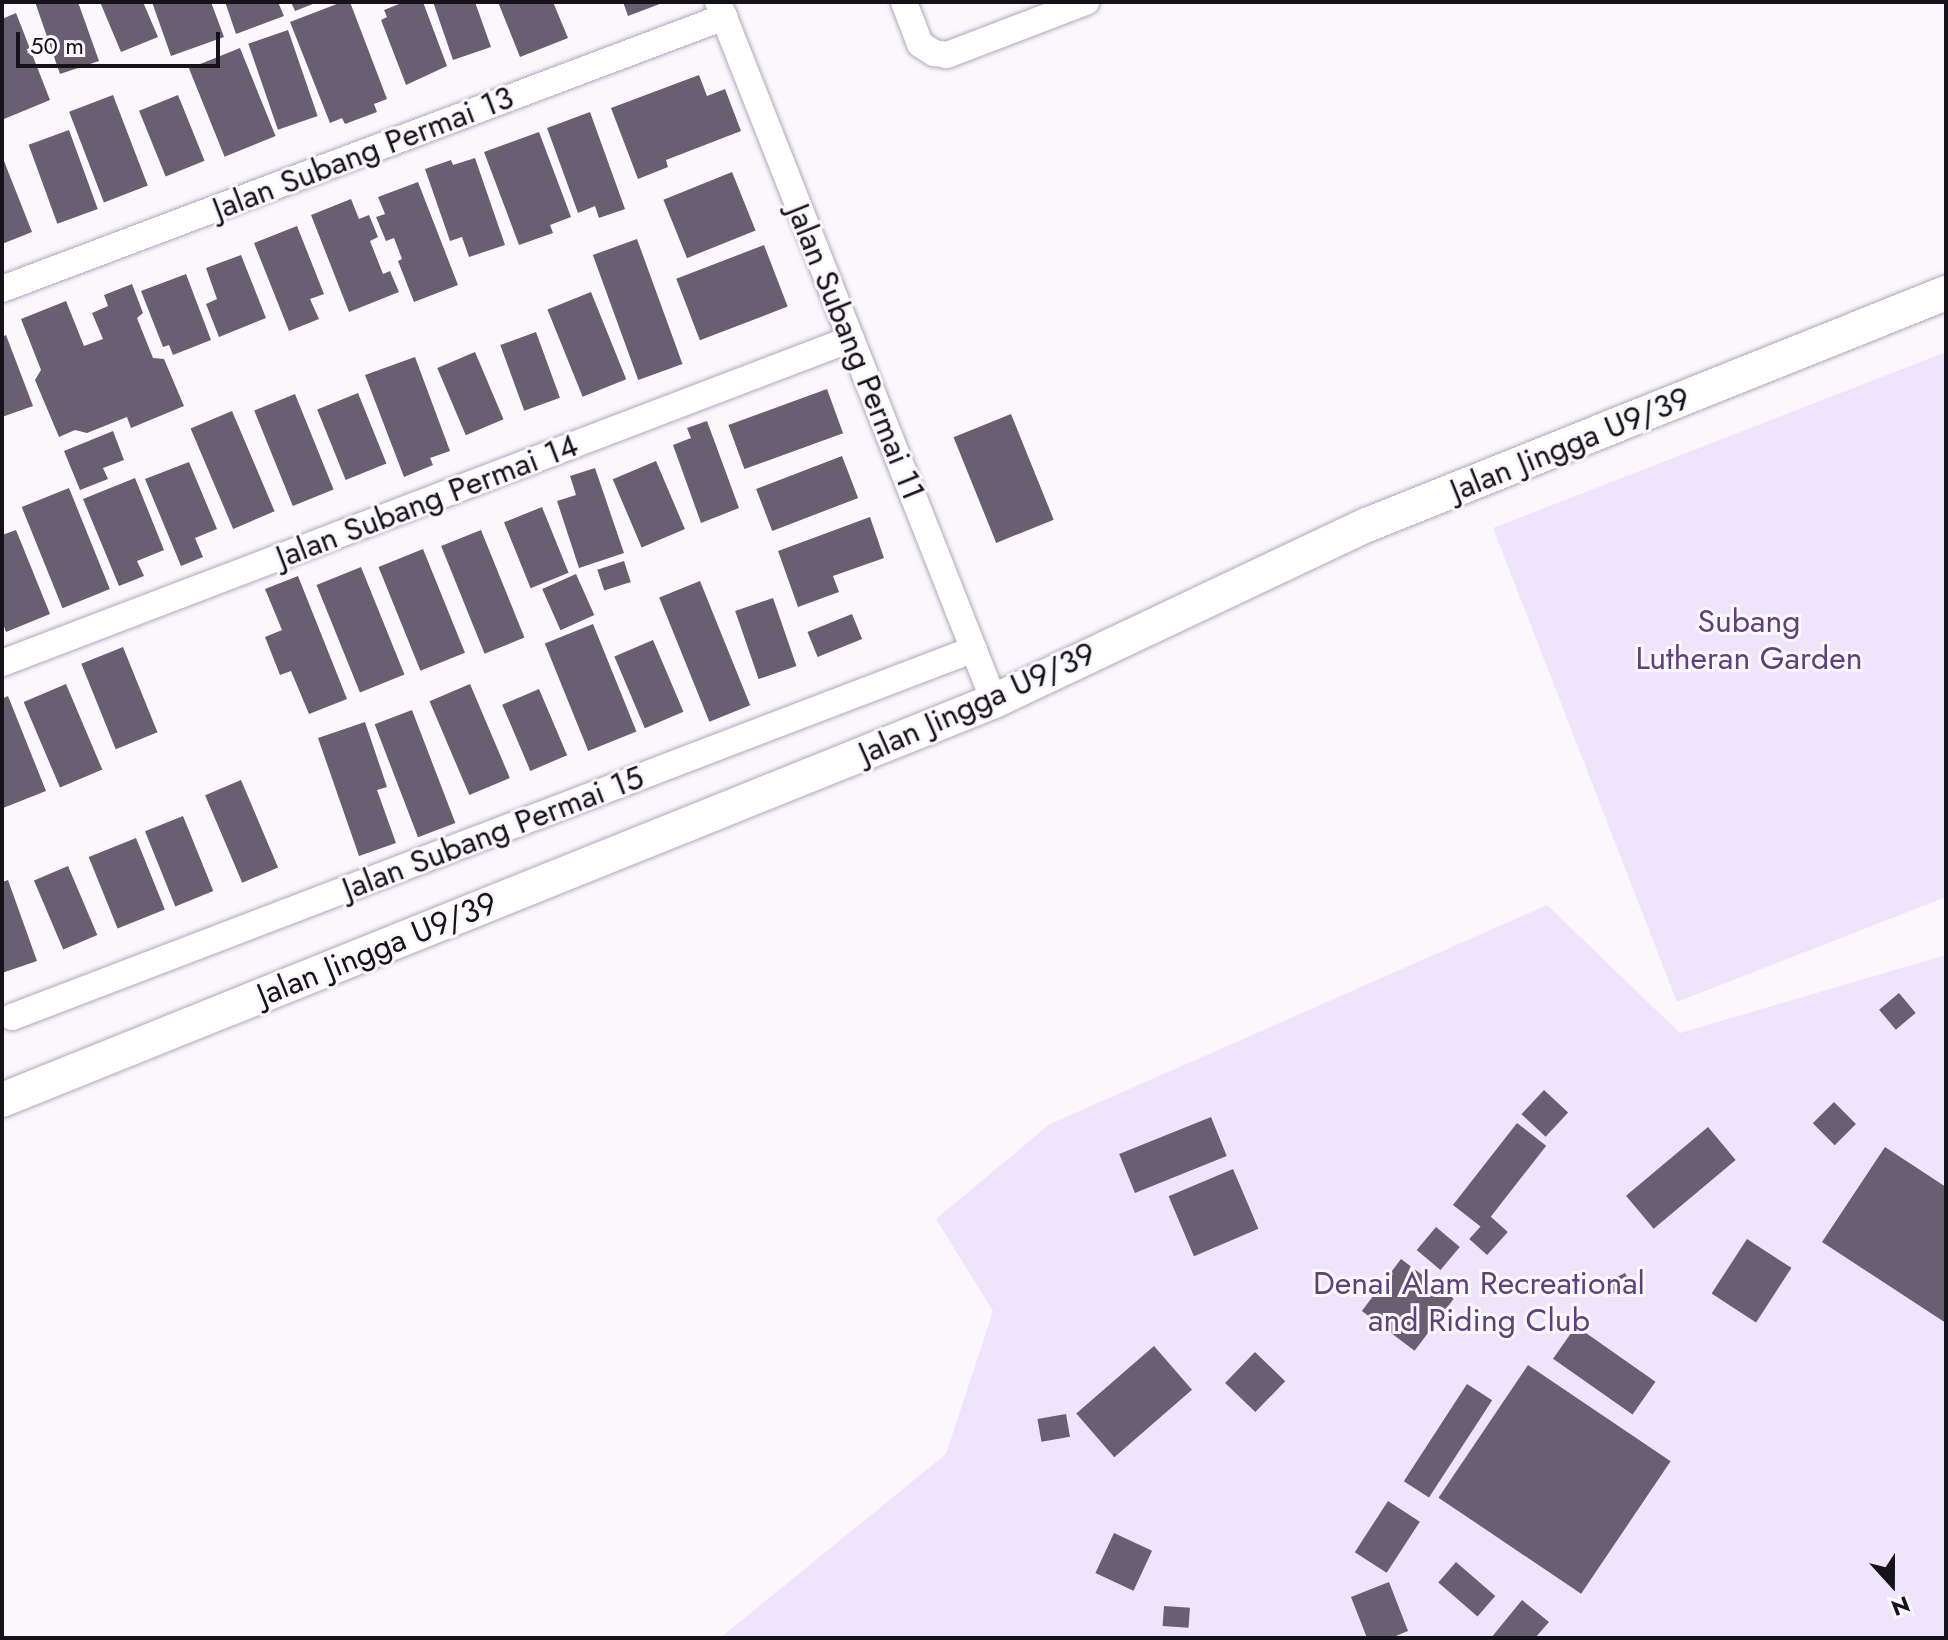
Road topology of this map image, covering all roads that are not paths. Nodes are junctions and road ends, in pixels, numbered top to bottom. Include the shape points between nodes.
1 (904, 2) edge
2 (1086, 2) edge
3 (721, 10) edge
4 (2, 289) edge
5 (1946, 293) edge
6 (851, 339) junction
7 (974, 649) junction
8 (2, 663) edge
9 (994, 701) junction
10 (12, 1017) dead end
11 (2, 1100) edge

1 - 2 street via 920,44 934,53 960,52
3 - 4 street, Jalan Subang Permai 13
3 - 6 street, Jalan Subang Permai 11
5 - 9 street, Jalan Jingga U9/39 via 1367,525
6 - 7 street, Jalan Subang Permai 11
6 - 8 street, Jalan Subang Permai 14
7 - 9 street, Jalan Subang Permai 11
7 - 10 street, Jalan Subang Permai 15
9 - 11 street, Jalan Jingga U9/39

